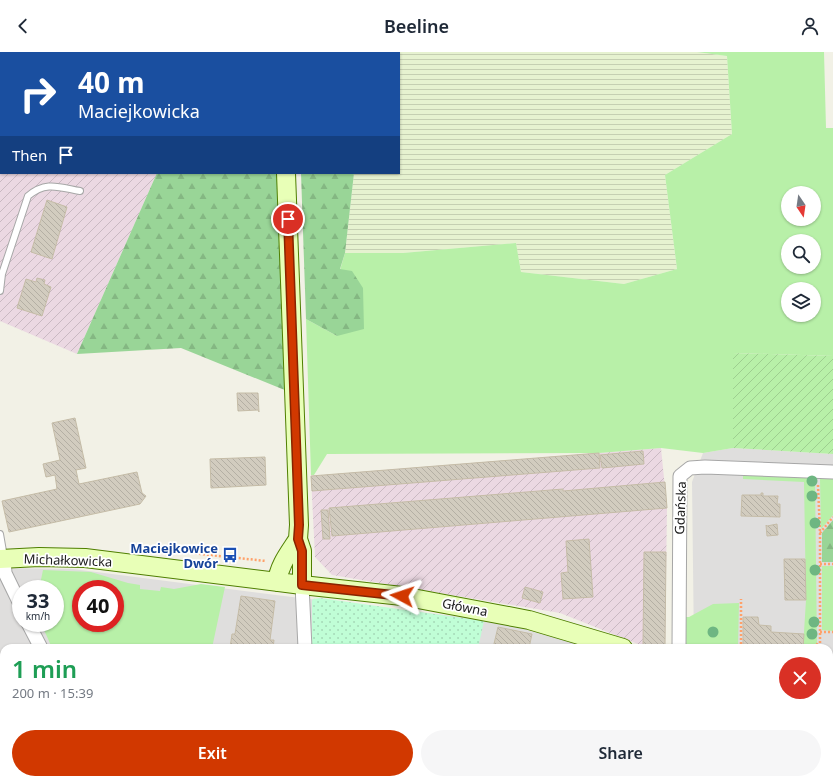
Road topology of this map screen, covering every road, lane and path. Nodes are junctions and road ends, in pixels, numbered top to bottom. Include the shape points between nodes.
1 (286, 174) edge
2 (80, 191) dead end
3 (0, 290) edge
4 (833, 472) edge
5 (818, 478) dead end
6 (833, 517) edge
7 (820, 533) junction
8 (0, 534) edge
9 (298, 539) junction
10 (189, 554) dead end
11 (2, 559) edge
12 (270, 561) dead end
13 (820, 564) junction
14 (833, 564) edge
15 (277, 582) junction
16 (302, 585) junction
17 (12, 586) edge
18 (741, 599) dead end
19 (33, 632) edge
20 (820, 632) junction
21 (833, 632) edge
22 (820, 642) edge
23 (40, 644) edge
24 (304, 644) edge
25 (610, 644) edge
26 (679, 644) edge
27 (741, 644) edge

1 - 9 street
2 - 3 lane via 45,186 28,196 2,274
4 - 26 street, Gdańska via 705,466 690,468 680,476
5 - 7 path
6 - 7 path
7 - 13 path
8 - 11 lane
9 - 15 street via 282,563
9 - 16 street via 302,551
10 - 12 path
11 - 15 street, Michałkowicka via 85,558
11 - 17 street
13 - 14 path
13 - 20 path
15 - 16 street, Michałkowicka
16 - 24 street
16 - 25 street, Główna via 402,596 467,607 529,620
18 - 27 path
19 - 23 street
20 - 21 path
20 - 22 path

